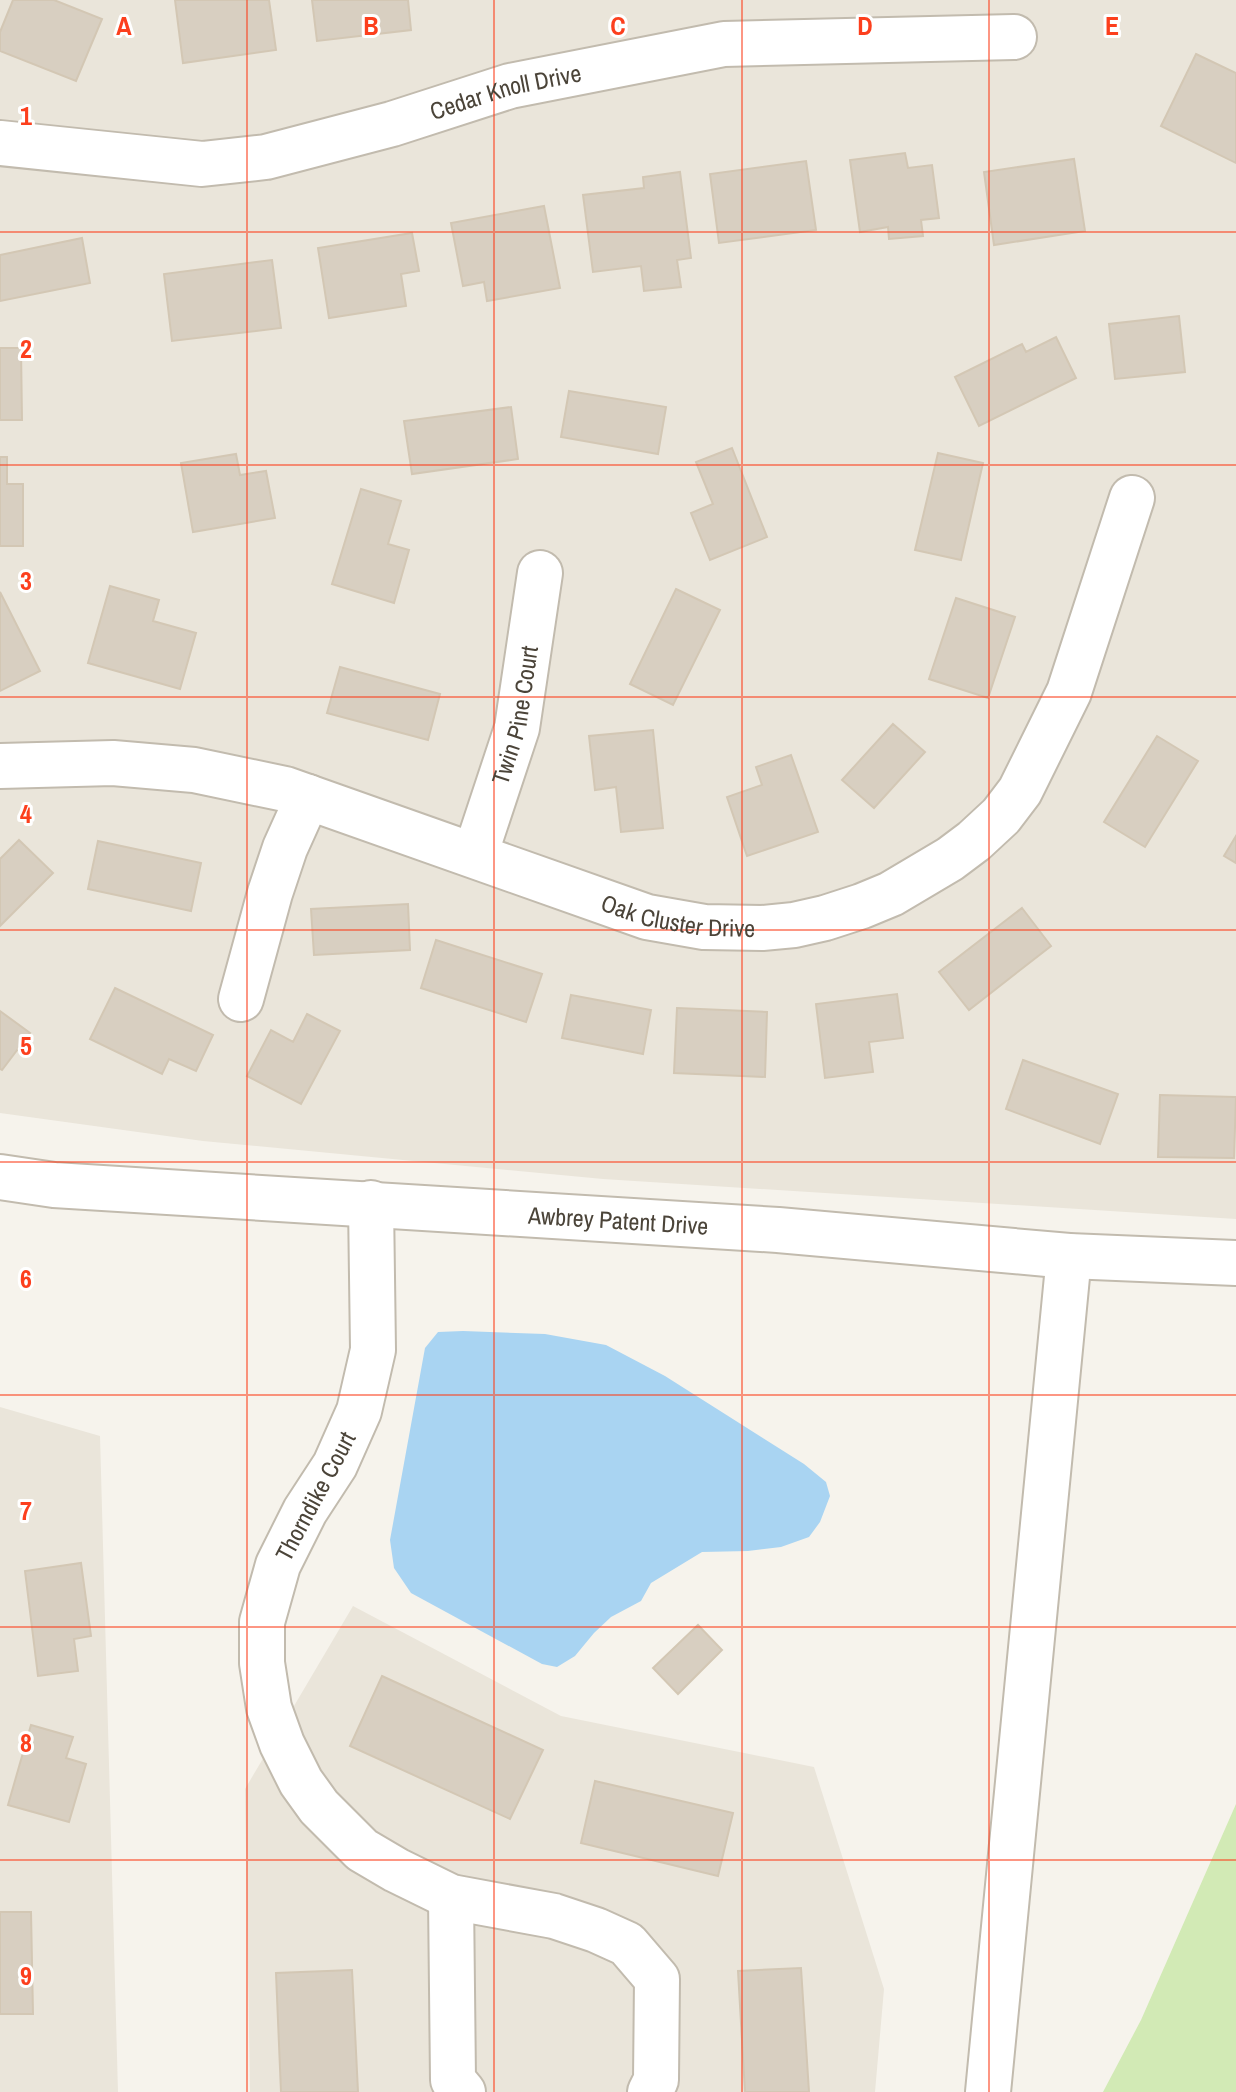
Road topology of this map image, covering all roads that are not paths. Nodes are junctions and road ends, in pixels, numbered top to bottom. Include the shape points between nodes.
1 (1014, 37) dead end
2 (0, 143) edge
3 (1132, 498) dead end
4 (540, 573) dead end
5 (0, 766) edge
6 (308, 797) junction
7 (475, 855) junction
8 (241, 999) dead end
9 (0, 1177) edge
10 (371, 1203) junction
11 (1069, 1256) junction
12 (1236, 1263) edge
13 (451, 1897) junction
14 (463, 2092) edge
15 (650, 2092) edge
16 (988, 2092) edge

1 - 2 street, Cedar Knoll Drive via 724,44 510,86 266,157 202,164
3 - 7 street, Oak Cluster Drive via 1069,692 1020,791 974,841 891,894 794,925 704,927 647,917
4 - 7 street, Twin Pine Court via 517,728
5 - 6 street, Oak Cluster Drive via 113,763 194,770
6 - 7 street, Oak Cluster Drive
6 - 8 street via 270,893
9 - 10 street, Awbrey Patent Drive via 54,1185
10 - 11 street, Awbrey Patent Drive
10 - 13 street, Thorndike Court via 373,1350 359,1411 278,1565 262,1622 262,1663 282,1744 319,1807 362,1850
11 - 12 street, Awbrey Patent Drive
11 - 16 street
13 - 14 street via 453,2080
13 - 15 street, Thorndike Court via 554,1916 627,1944 657,1979 656,2080

